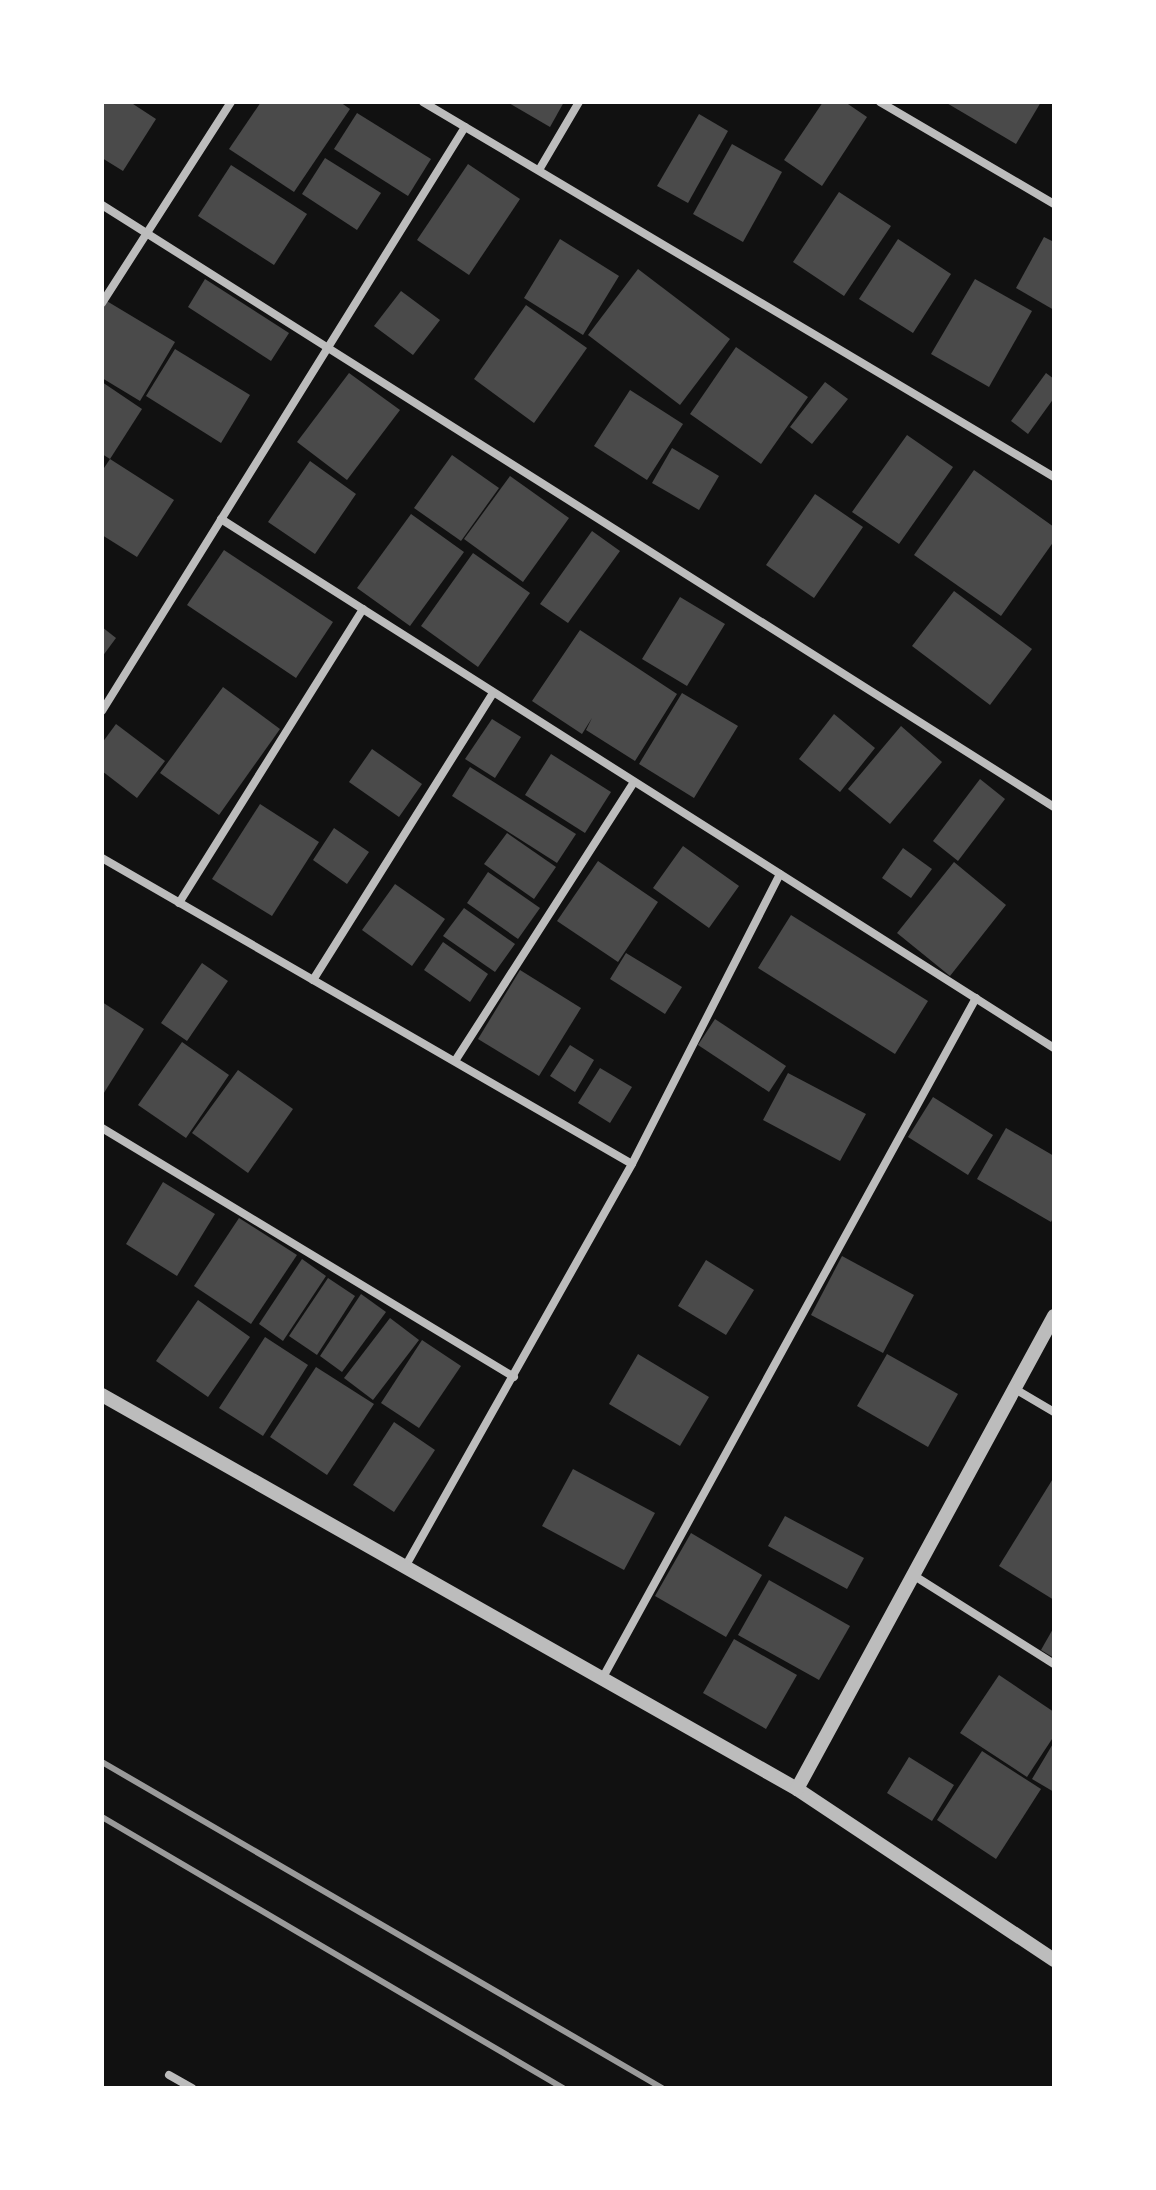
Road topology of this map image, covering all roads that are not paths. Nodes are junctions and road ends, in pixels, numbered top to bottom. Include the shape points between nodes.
1 (231, 102) edge
2 (423, 102) edge
3 (579, 102) edge
4 (880, 102) edge
5 (465, 127) junction
6 (539, 170) junction
7 (1054, 204) edge
8 (102, 205) edge
9 (146, 232) junction
10 (102, 303) edge
11 (328, 347) junction
12 (1054, 477) edge
13 (221, 519) junction
14 (363, 609) junction
15 (493, 693) junction
16 (102, 711) edge
17 (634, 782) junction
18 (1054, 807) edge
19 (102, 858) edge
20 (780, 874) junction
21 (179, 903) junction
22 (313, 980) junction
23 (976, 998) junction
24 (1054, 1048) edge
25 (455, 1061) junction
26 (102, 1128) edge
27 (632, 1164) junction
28 (1054, 1316) edge
29 (514, 1377) junction
30 (1015, 1389) junction
31 (102, 1395) edge
32 (1054, 1412) edge
33 (405, 1567) junction
34 (913, 1575) junction
35 (1054, 1664) edge
36 (602, 1679) junction
37 (797, 1789) junction
38 (1054, 1960) edge
39 (169, 2075) dead end
40 (192, 2088) edge

1 - 9 street
2 - 5 street
3 - 6 street
4 - 7 street
5 - 6 street
5 - 11 street
6 - 12 street
8 - 9 street
9 - 10 street
9 - 11 street
11 - 13 street
11 - 18 street
13 - 14 street
13 - 16 street
14 - 15 street
14 - 21 street
15 - 17 street
15 - 22 street
17 - 20 street
17 - 25 street
19 - 21 street
20 - 23 street
20 - 27 street
21 - 22 street
22 - 25 street
23 - 24 street
23 - 36 street
25 - 27 street
26 - 29 street
27 - 29 street
28 - 30 street
29 - 33 street
30 - 32 street
30 - 34 street
31 - 33 street
33 - 36 street
34 - 35 street
34 - 37 street
36 - 37 street
37 - 38 street
39 - 40 street

